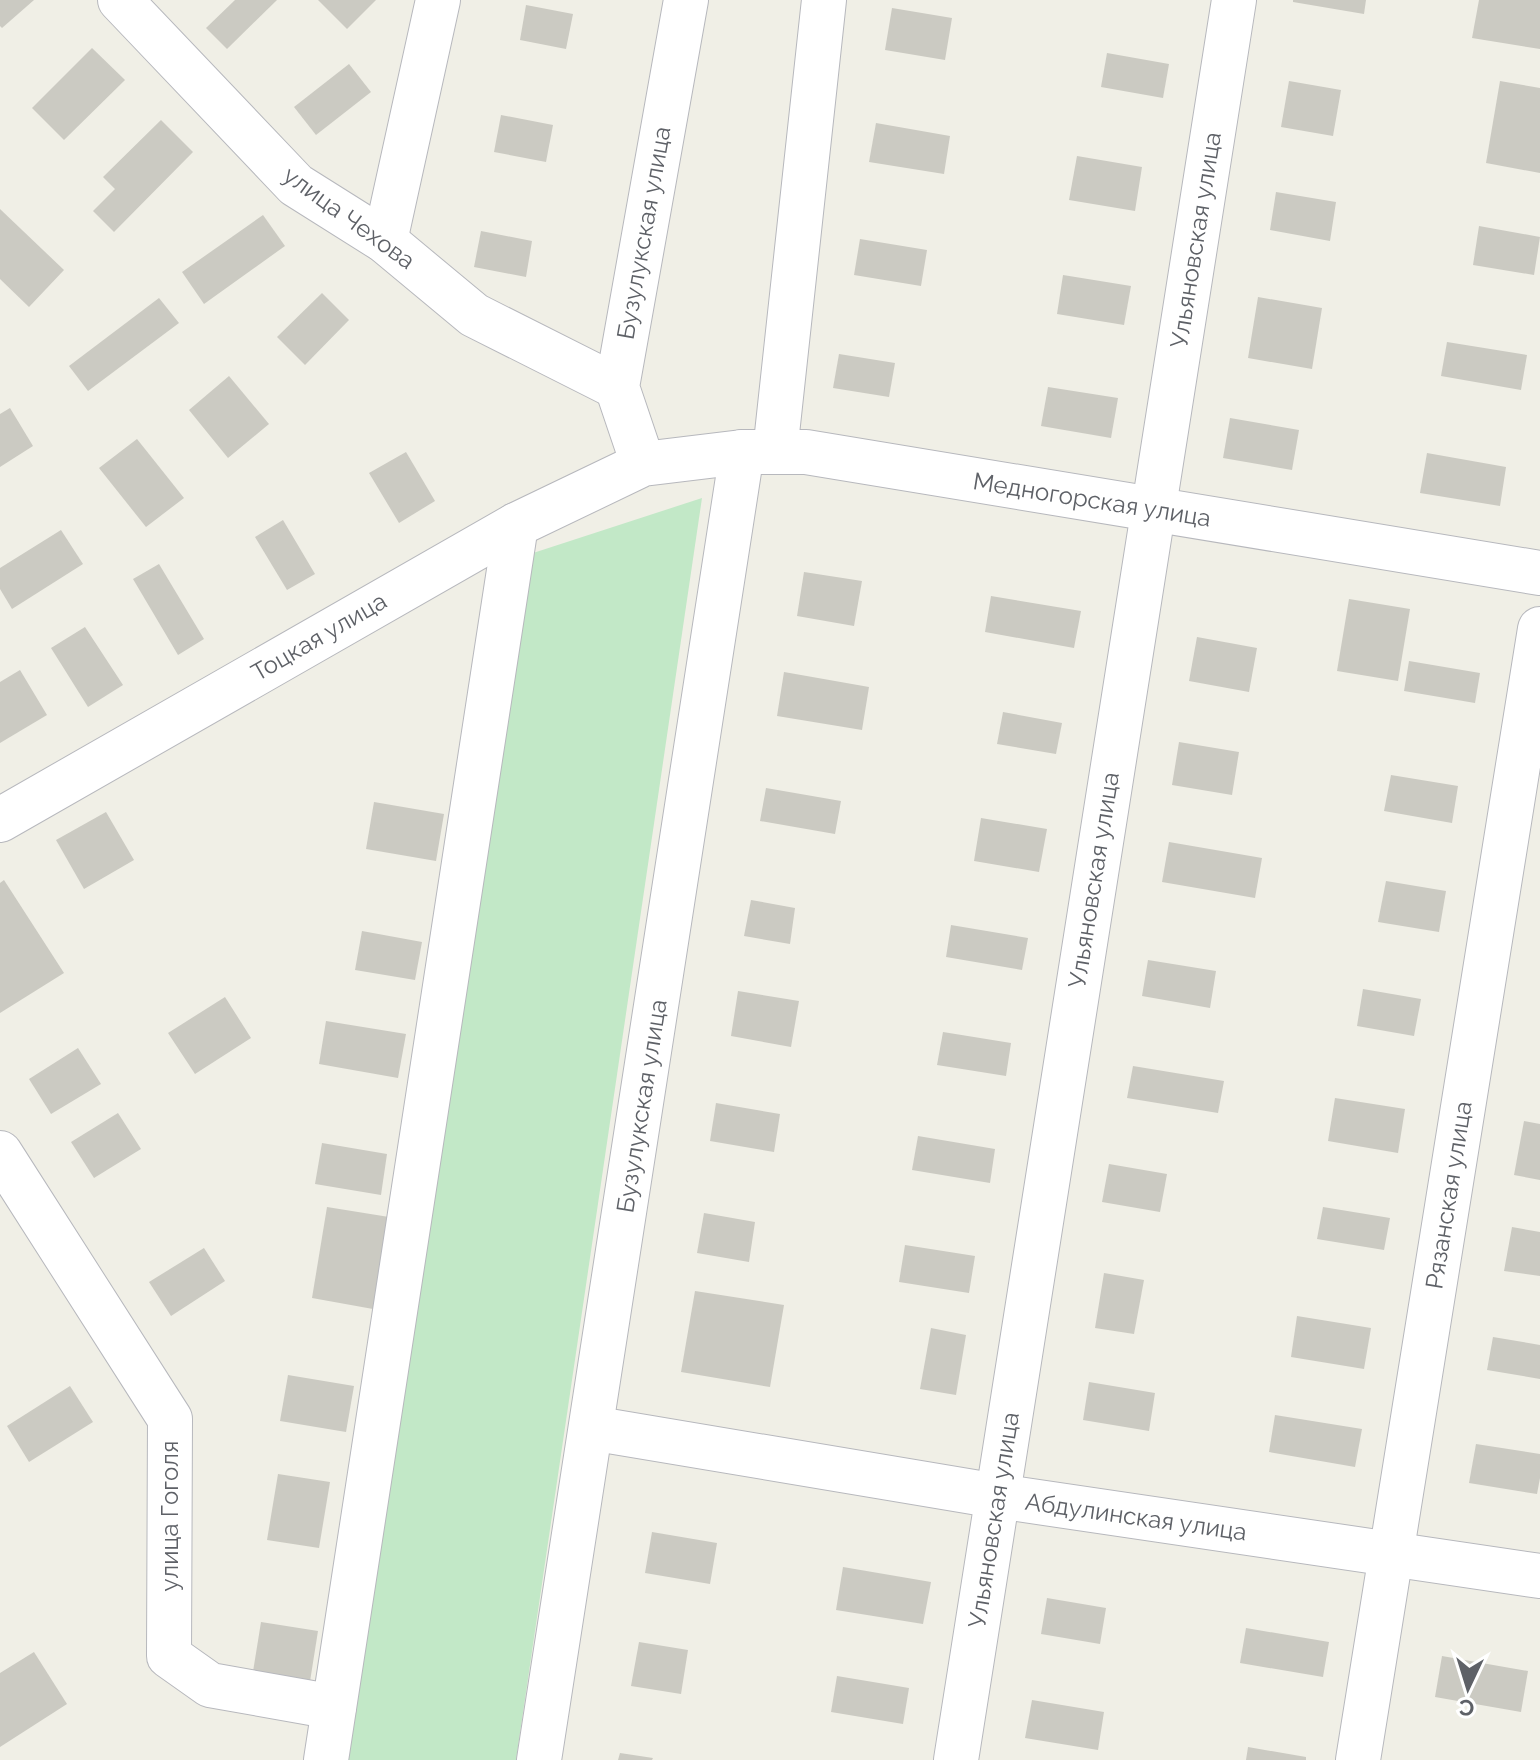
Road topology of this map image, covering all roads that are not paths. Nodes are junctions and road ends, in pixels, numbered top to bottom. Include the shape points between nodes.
1 (120, 0) edge
2 (438, 0) edge
3 (686, 0) edge
4 (824, 0) edge
5 (1234, 0) edge
6 (385, 241) junction
7 (617, 387) junction
8 (758, 452) junction
9 (643, 464) junction
10 (1153, 510) junction
11 (516, 525) junction
12 (1540, 573) edge
13 (1540, 629) edge
14 (0, 820) edge
15 (0, 1153) edge
16 (591, 1428) junction
17 (997, 1496) junction
18 (1391, 1555) junction
19 (1540, 1576) edge
20 (334, 1707) junction
21 (326, 1760) edge
22 (539, 1760) edge
23 (956, 1760) edge
24 (1358, 1760) edge

1 - 6 street, улица Чехова via 296,185
2 - 6 street
3 - 7 street, Бузулукская улица
4 - 8 street, Бузулукская улица
5 - 10 street, Ульяновская улица
6 - 7 street, улица Чехова via 474,315
7 - 9 street, Бузулукская улица
8 - 9 street, Медногорская улица
8 - 10 street, Медногорская улица via 806,452
8 - 16 street, Бузулукская улица
9 - 11 street, Тоцкая улица
10 - 12 street, Медногорская улица
10 - 17 street, Ульяновская улица
11 - 14 street, Тоцкая улица
11 - 20 street
13 - 18 street, Рязанская улица
15 - 20 street, улица Гоголя via 170,1419 169,1656 210,1685
16 - 17 street, Абдулинская улица
16 - 22 street, Бузулукская улица
17 - 18 street, Абдулинская улица
17 - 23 street, Ульяновская улица
18 - 19 street, Абдулинская улица
18 - 24 street, Рязанская улица
20 - 21 street

